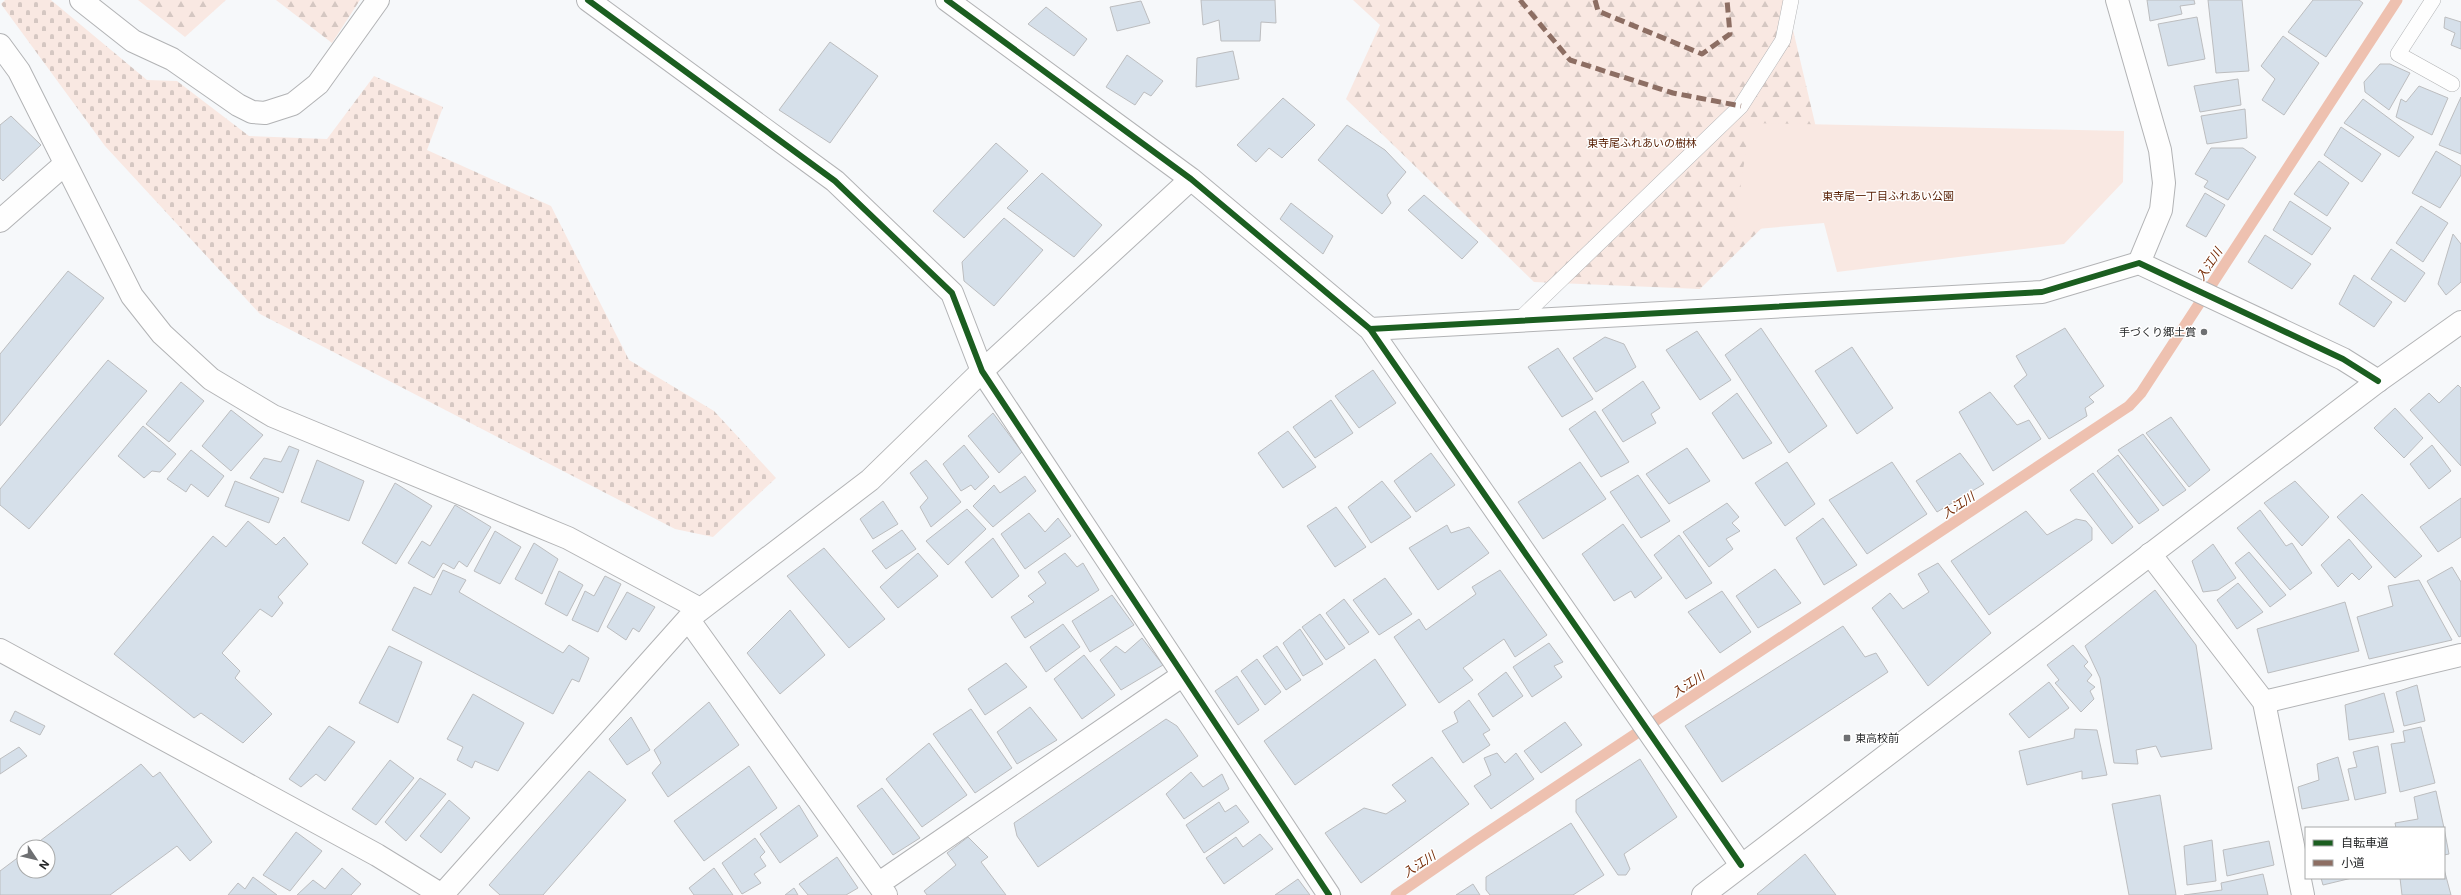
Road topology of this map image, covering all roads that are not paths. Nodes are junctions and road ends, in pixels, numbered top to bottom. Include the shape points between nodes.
1 (81, 0) edge
2 (378, 0) edge
3 (588, 0) edge
4 (947, 0) edge
5 (1792, 0) edge
6 (2117, 0) edge
7 (2433, 0) edge
8 (0, 45) edge
9 (2452, 84) dead end
10 (65, 164) junction
11 (1191, 179) junction
12 (0, 221) edge
13 (2139, 263) junction
14 (1518, 320) junction
15 (2461, 322) edge
16 (1370, 329) junction
17 (982, 371) junction
18 (2378, 381) junction
19 (2150, 554) junction
20 (694, 614) junction
21 (0, 650) edge
22 (2461, 655) edge
23 (1183, 675) junction
24 (2264, 702) junction
25 (1741, 865) junction
26 (882, 889) edge
27 (1329, 895) edge
28 (1703, 895) edge
29 (2303, 895) edge

1 - 2 street via 133,41 172,59 238,105 252,112 265,113 293,104 318,84
3 - 17 street via 835,181 952,293
4 - 11 street
5 - 14 lane via 1783,40 1741,106
6 - 13 street via 2160,150 2164,183 2161,210
7 - 9 lane via 2398,54
8 - 10 street via 19,71
10 - 12 street
10 - 20 street via 132,296 162,334 211,379 273,416 568,538
11 - 16 street
11 - 17 street
13 - 14 street via 2042,292
13 - 18 street via 2343,359
14 - 16 street
15 - 18 street
16 - 25 street
17 - 20 street via 870,480
17 - 23 street
18 - 19 street
19 - 24 street
19 - 25 street
20 - 21 street via 442,895 377,855
20 - 26 street
22 - 24 street
23 - 26 street
23 - 27 street
24 - 29 street
25 - 28 street

